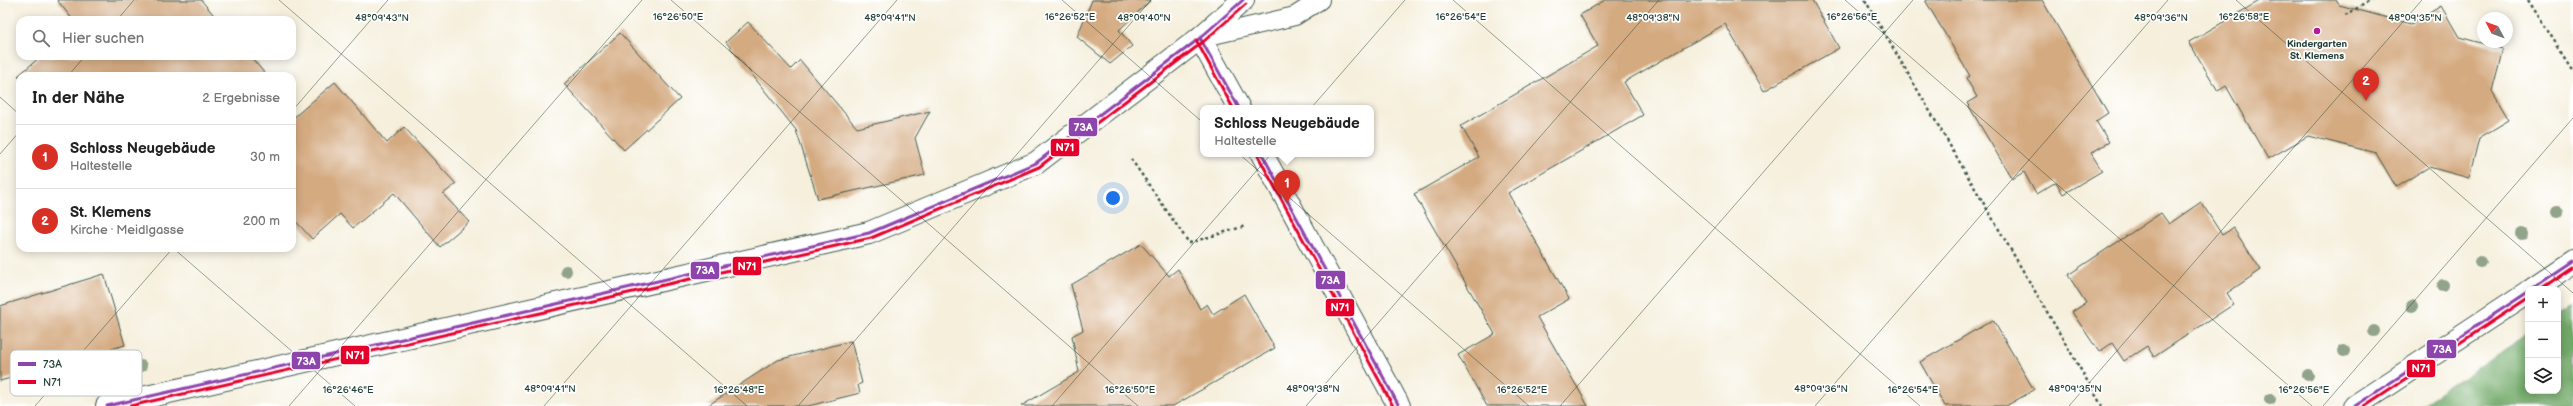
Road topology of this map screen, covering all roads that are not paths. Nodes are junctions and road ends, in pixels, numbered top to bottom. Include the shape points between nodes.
1 (1243, 0) edge
2 (1320, 0) edge
3 (1200, 38) junction
4 (1237, 105) edge
5 (1264, 157) edge
6 (2573, 262) edge
7 (2537, 286) edge
8 (2525, 294) edge
9 (106, 406) edge
10 (1399, 406) edge
11 (2355, 406) edge

1 - 3 main road
2 - 3 lane via 1295,16
3 - 4 main road
3 - 9 main road via 1036,163 869,233
5 - 10 main road
6 - 7 main road
8 - 11 main road

